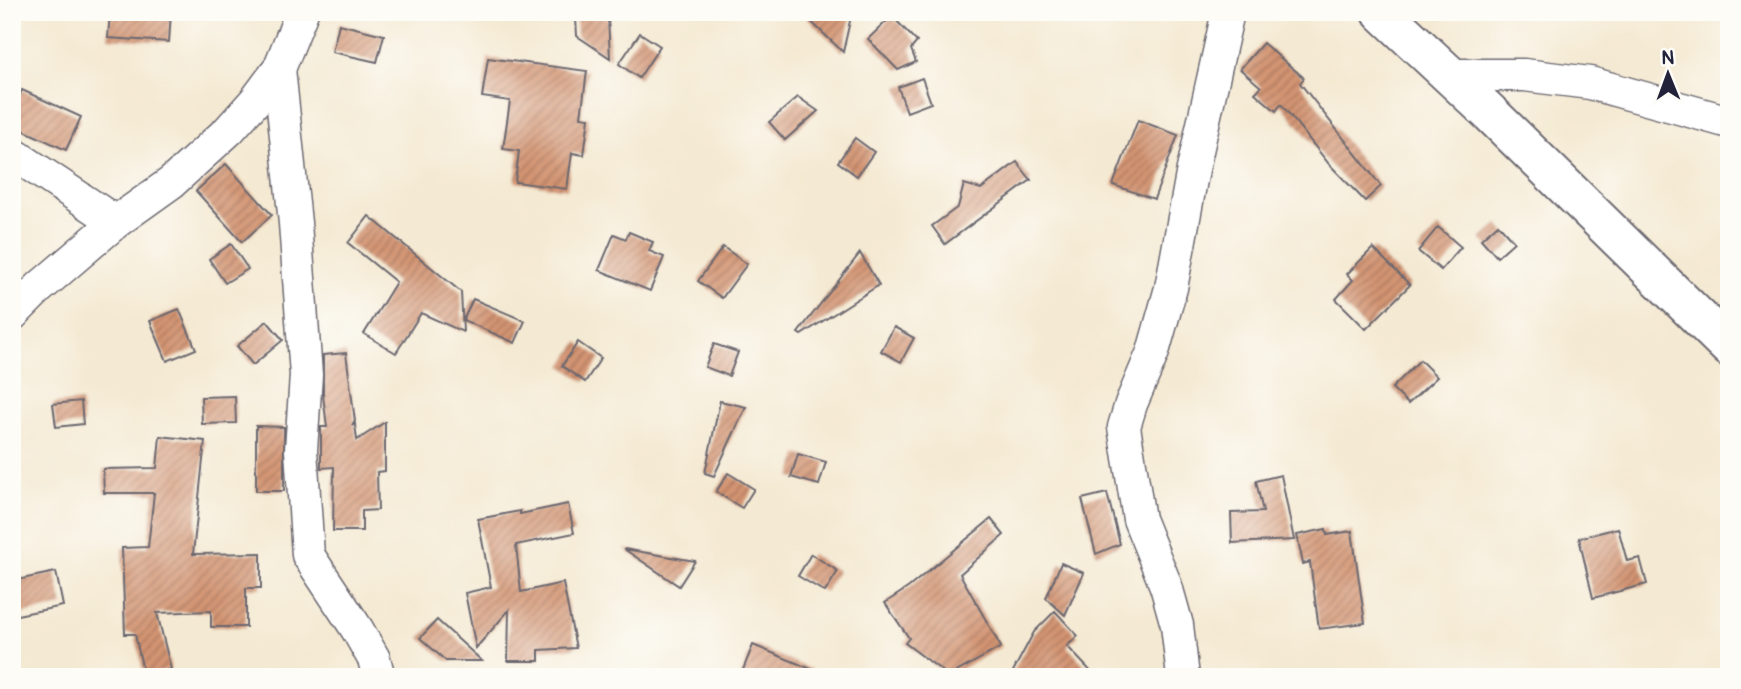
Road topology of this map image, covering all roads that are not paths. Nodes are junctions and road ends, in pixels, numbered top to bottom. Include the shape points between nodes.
1 (302, 12) edge
2 (1228, 12) edge
3 (1382, 12) edge
4 (279, 69) junction
5 (1448, 75) junction
6 (1729, 122) edge
7 (12, 153) edge
8 (116, 222) junction
9 (12, 316) edge
10 (1729, 347) edge
11 (379, 677) edge
12 (1183, 677) edge

1 - 4 street
2 - 12 street via 1171,289 1124,427 1139,519 1177,625
3 - 5 main road
4 - 8 street via 229,130 172,182
4 - 11 street via 306,375 301,450 307,555 358,629
5 - 6 street via 1524,75 1590,83
5 - 10 main road
7 - 8 street
8 - 9 street

